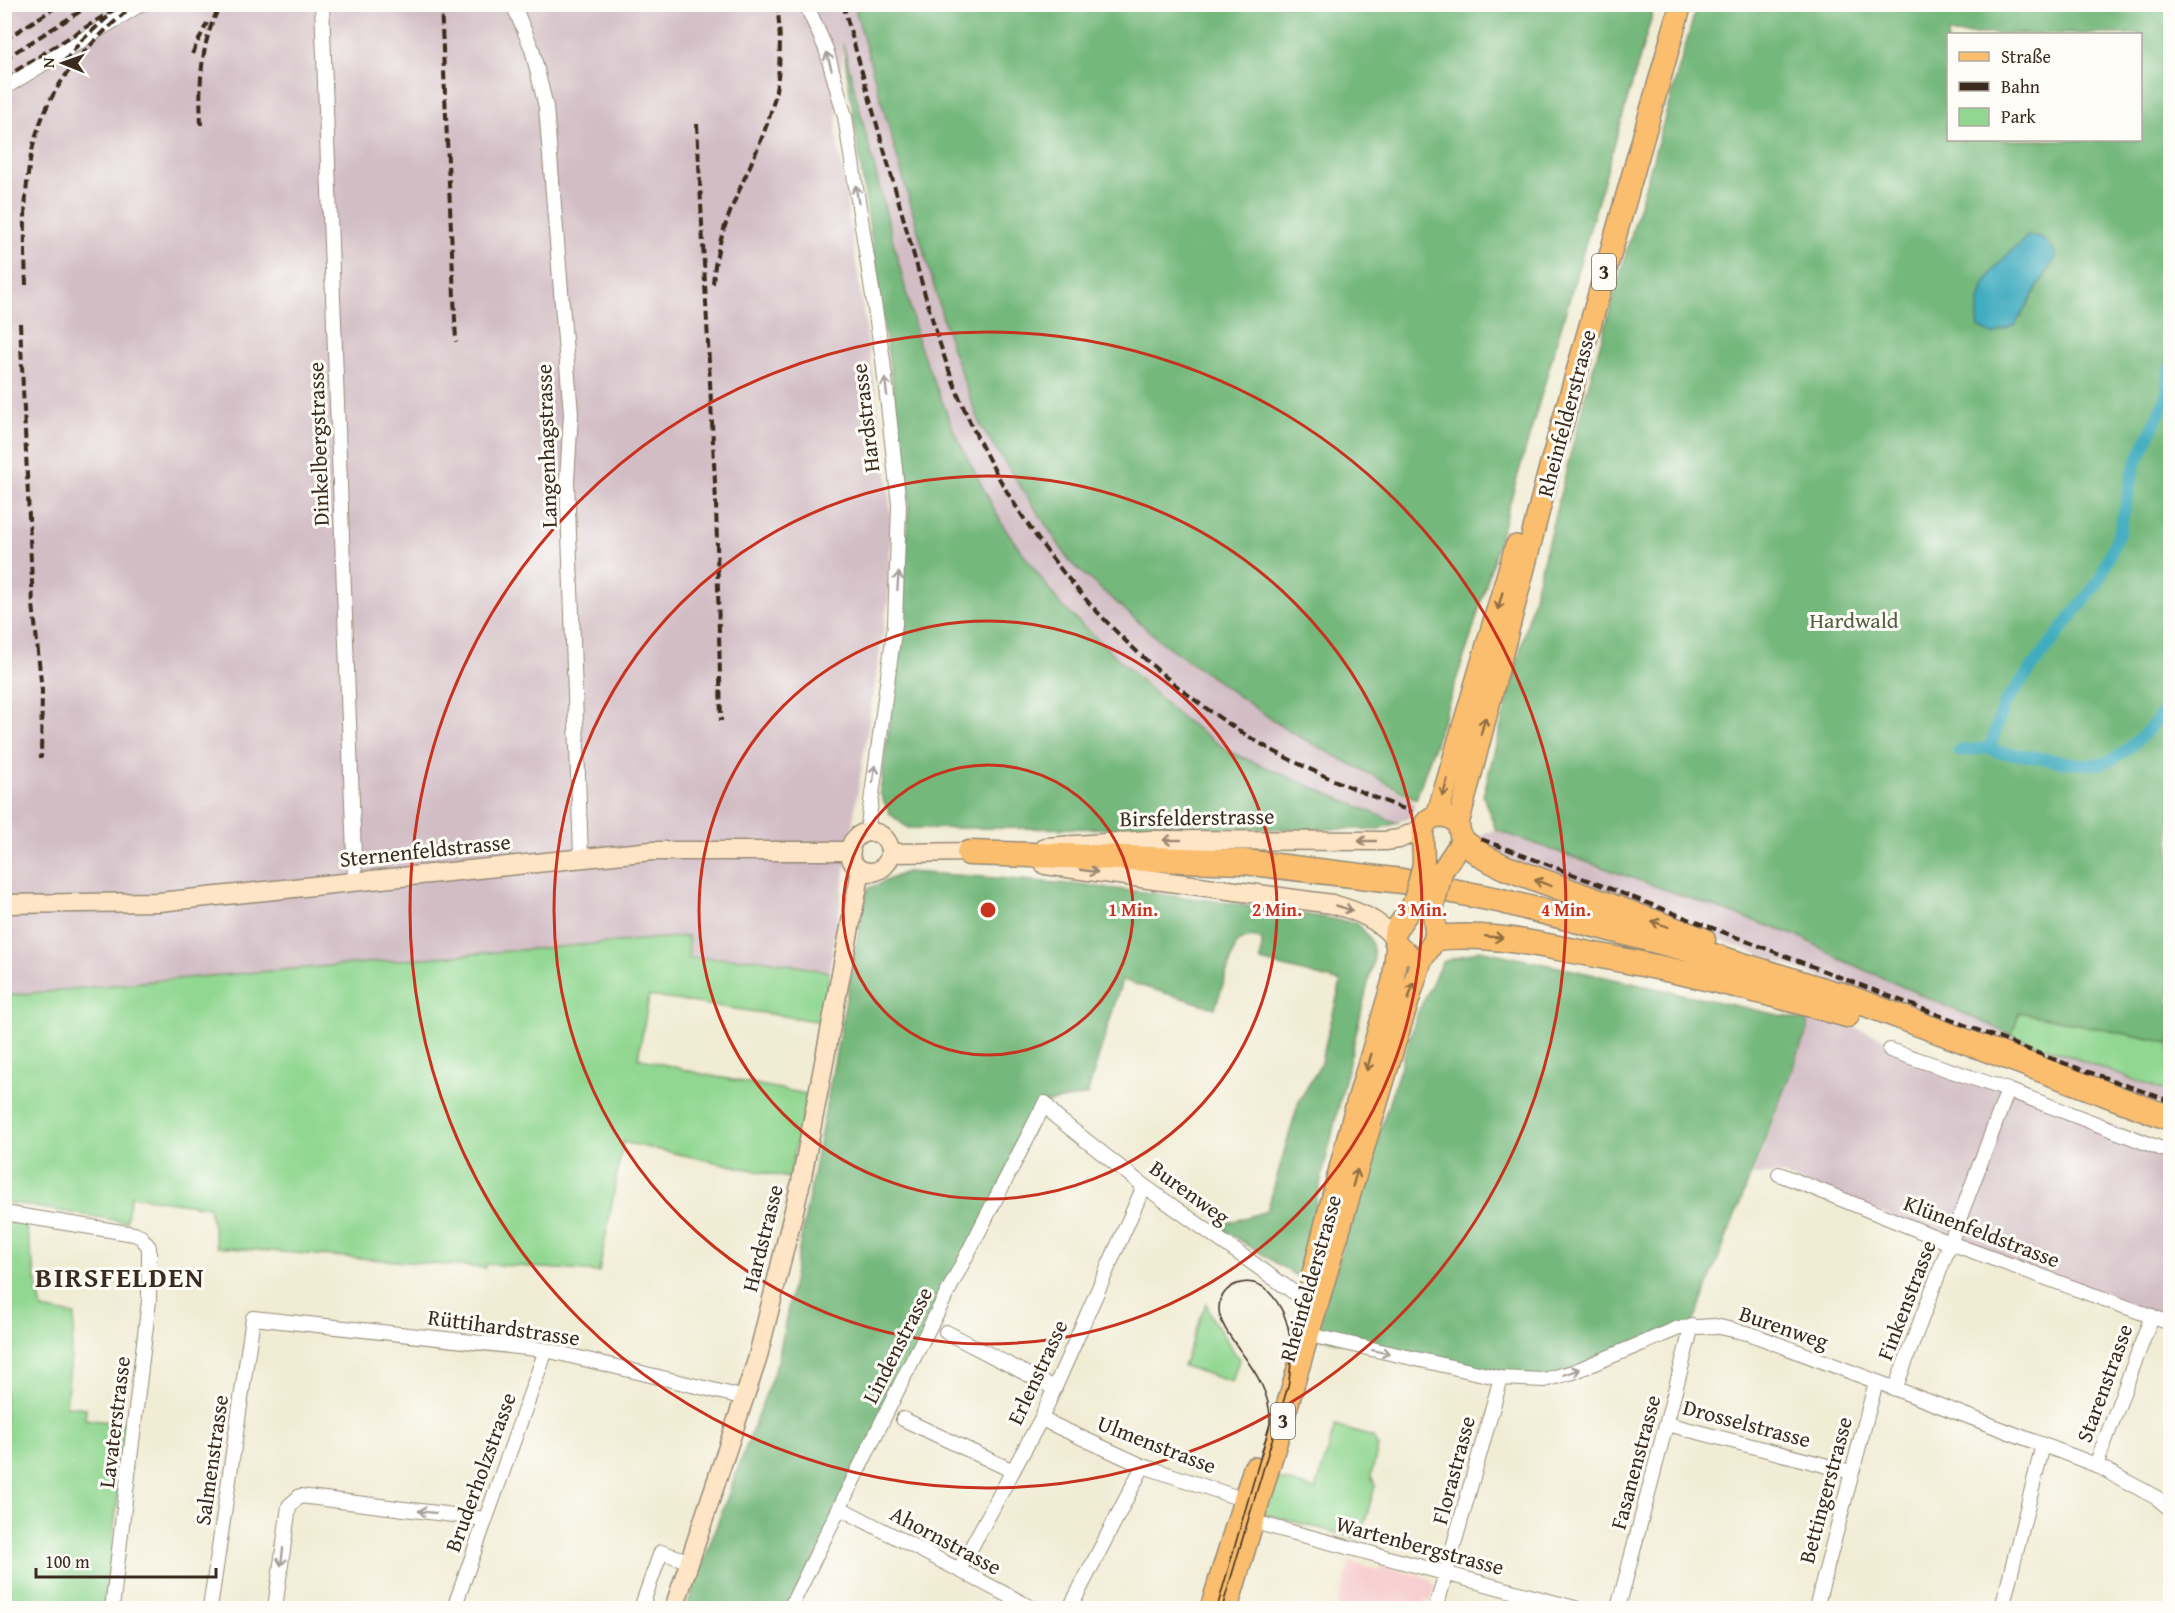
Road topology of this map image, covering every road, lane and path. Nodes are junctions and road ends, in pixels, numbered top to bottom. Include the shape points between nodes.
1 (141, 4) edge
2 (322, 4) edge
3 (513, 4) edge
4 (806, 4) edge
5 (1672, 4) edge
6 (1681, 4) edge
7 (4, 88) edge
8 (1430, 822) junction
9 (867, 832) junction
10 (1460, 832) junction
11 (850, 851) junction
12 (890, 853) junction
13 (969, 854) junction
14 (581, 856) junction
15 (1433, 868) junction
16 (861, 870) junction
17 (355, 882) junction
18 (4, 904) edge
19 (1423, 905) junction
20 (1396, 942) junction
21 (1431, 945) junction
22 (1849, 1007) junction
23 (1890, 1050) dead end
24 (2008, 1090) junction
25 (1045, 1103) joint
26 (2170, 1118) edge
27 (2170, 1135) edge
28 (2170, 1152) edge
29 (1779, 1174) dead end
30 (1144, 1186) junction
31 (4, 1213) edge
32 (1950, 1243) junction
33 (1312, 1303) junction
34 (2152, 1316) junction
35 (253, 1318) joint
36 (2170, 1323) edge
37 (1692, 1326) junction
38 (946, 1332) dead end
39 (1302, 1334) junction
40 (546, 1350) junction
41 (1501, 1378) junction
42 (1876, 1382) junction
43 (1054, 1388) junction
44 (1895, 1389) junction
45 (746, 1398) junction
46 (903, 1419) dead end
47 (1041, 1419) junction
48 (1667, 1424) junction
49 (2043, 1445) junction
50 (2096, 1465) junction
51 (1143, 1466) junction
52 (1012, 1471) junction
53 (1851, 1472) junction
54 (840, 1508) junction
55 (1252, 1508) junction
56 (2170, 1509) edge
57 (485, 1519) junction
58 (691, 1562) junction
59 (959, 1570) junction
60 (1447, 1573) junction
61 (793, 1607) edge
62 (112, 1608) edge
63 (210, 1608) edge
64 (275, 1608) edge
65 (454, 1608) edge
66 (641, 1608) edge
67 (674, 1608) edge
68 (1032, 1608) edge
69 (1070, 1608) edge
70 (1212, 1608) edge
71 (1227, 1608) edge
72 (1436, 1608) edge
73 (1575, 1608) edge
74 (1618, 1608) edge
75 (1816, 1608) edge
76 (2002, 1608) edge

1 - 7 street
2 - 17 street, Dinkelbergstrasse
3 - 14 street, Langenhagstrasse via 532,49 546,107 571,414 567,480
9 -> 4 street, Hardstrasse via 895,624 899,505 883,360 845,117 826,49
5 -> 8 main road, Rheinfelderstrasse / 3
10 -> 6 main road, Rheinfelderstrasse / 3 via 1550,467
8 - 10 main road via 1448,817
8 -> 13 street, Birsfelderstrasse via 1399,839 1385,841 1150,840
8 - 15 main road, Rheinfelderstrasse
9 - 11 street via 857,837
9 - 12 street via 882,835
10 - 15 main road, Rheinfelderstrasse via 1459,849
22 -> 10 highway via 1708,942 1513,871 1484,857
11 - 14 street, Sternenfeldstrasse via 710,849
11 - 16 street
12 - 13 street, Birsfelderstrasse
12 - 16 street via 878,871
13 -> 20 street, Birsfelderstrasse via 1332,904 1370,918
13 - 22 highway via 1216,861 1320,869 1402,881 1498,900 1646,940
14 - 17 street, Sternenfeldstrasse
15 - 19 main road, Rheinfelderstrasse, bridge
16 - 45 street, Hardstrasse via 801,1182
17 - 18 street, Sternenfeldstrasse via 159,902
19 - 20 main road, Rheinfelderstrasse via 1396,926
19 - 21 main road, Rheinfelderstrasse
20 - 21 main road via 1408,953
20 -> 33 main road, Rheinfelderstrasse / 3 via 1393,981 1354,1113
21 -> 22 highway via 1474,936 1506,939 1659,966
33 -> 21 main road, Rheinfelderstrasse / 3 via 1395,1042
22 - 26 highway
22 - 27 highway
23 - 24 street
24 - 28 street
24 - 32 street, Finkenstrasse
25 - 30 street, Burenweg via 1056,1117
25 - 54 street, Lindenstrasse
29 - 32 street, Klünenfeldstrasse
30 - 33 street, Burenweg
30 - 43 street, Erlenstrasse
31 - 62 street, Lavaterstrasse via 124,1232 146,1241 150,1254 149,1301
32 - 34 street, Klünenfeldstrasse
32 - 44 street, Finkenstrasse
33 - 39 main road, Rheinfelderstrasse / 3
34 - 36 street, Klünenfeldstrasse
34 - 50 street, Starenstrasse
35 - 40 street, Rüttihardstrasse
35 - 63 street, Salmenstrasse
41 -> 37 street, Burenweg via 1544,1380 1573,1372 1666,1332
37 - 42 street, Burenweg via 1716,1326 1751,1334
37 - 48 street, Fasanenstrasse
38 - 43 street
39 -> 41 street, Burenweg
39 - 55 main road, Rheinfelderstrasse / 3
40 - 45 street, Rüttihardstrasse
40 - 57 street, Bruderholzstrasse
41 - 60 street, Florastrasse
42 - 44 street, Burenweg
42 - 53 street, Bettingerstrasse
43 - 47 street, Erlenstrasse
44 - 49 street, Burenweg
45 - 58 street, Hardstrasse
46 - 52 street
47 - 51 street, Ulmenstrasse
47 - 52 street, Erlenstrasse
48 - 53 street, Drosselstrasse
48 - 74 street, Fasanenstrasse
49 - 50 street, Burenweg
49 - 76 street
50 - 56 street, Burenweg
51 - 55 street, Ulmenstrasse
51 - 69 street
52 - 59 street, Erlenstrasse
53 - 75 street, Bettingerstrasse
54 - 59 street, Ahornstrasse
54 - 61 street, Lindenstrasse
55 - 60 street, Wartenbergstrasse
55 - 70 main road, Rheinfelderstrasse / 3
55 - 71 main road, Rheinfelderstrasse / 3
57 -> 64 street via 300,1496 289,1506
57 - 65 street, Bruderholzstrasse
58 - 66 street via 661,1552
58 - 67 street, Hardstrasse
59 - 68 street, Ahornstrasse
60 - 72 street, Florastrasse
60 - 73 street, Wartenbergstrasse

